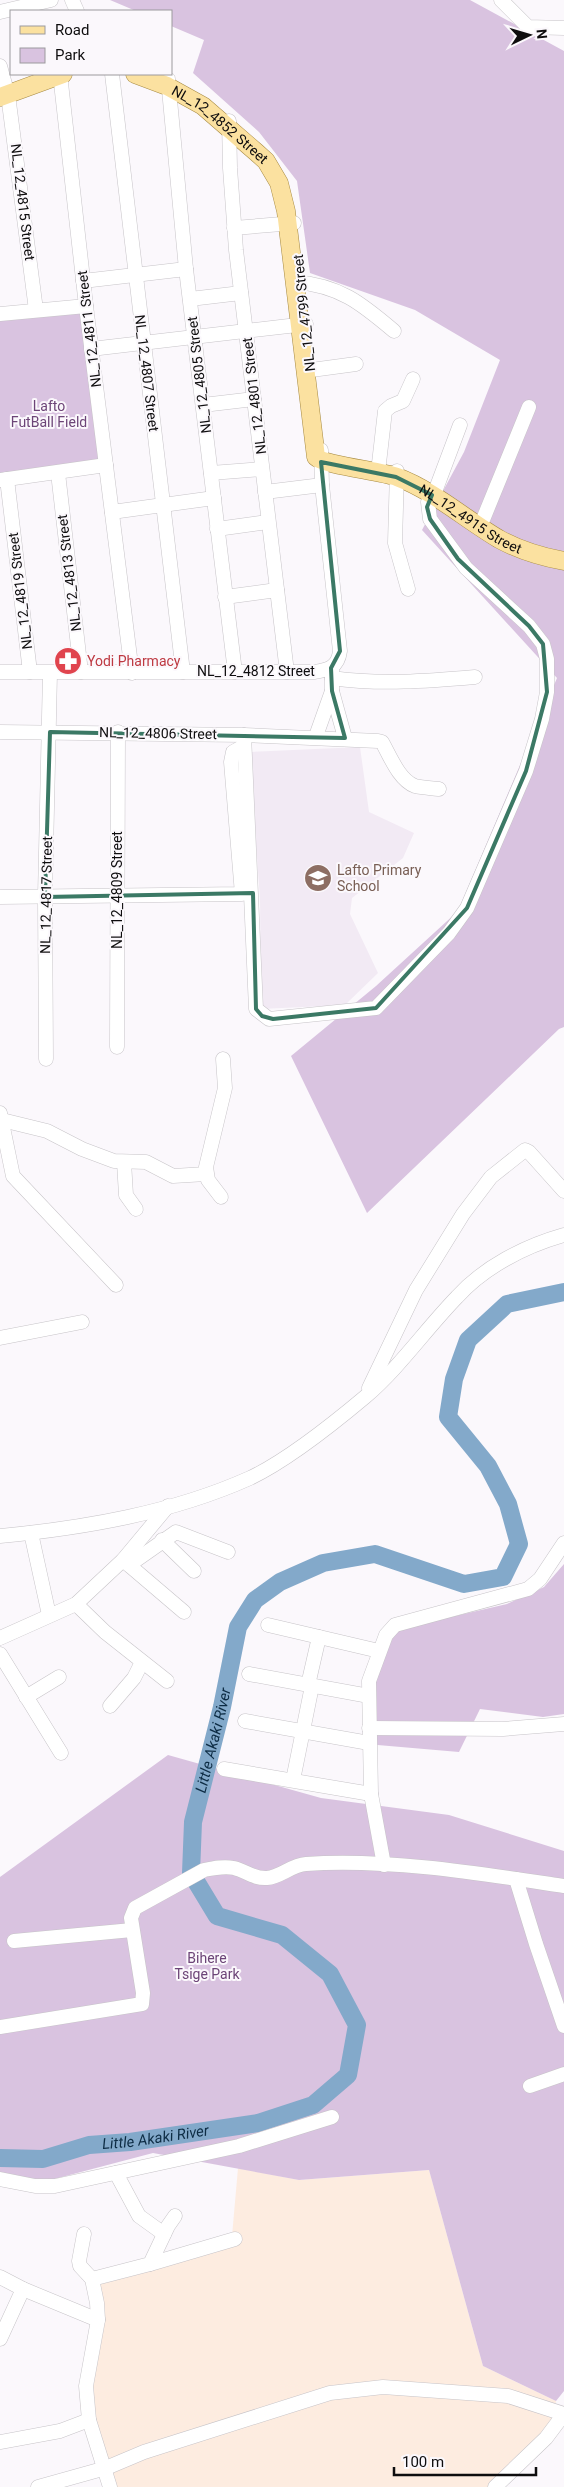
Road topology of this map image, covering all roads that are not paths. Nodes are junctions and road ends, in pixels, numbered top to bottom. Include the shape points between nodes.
1 (51, 0) edge
2 (502, 0) edge
3 (0, 12) edge
4 (564, 28) edge
5 (0, 66) edge
6 (55, 75) edge
7 (58, 75) edge
8 (112, 75) edge
9 (141, 75) edge
10 (163, 79) edge
11 (4, 93) edge
12 (229, 123) junction
13 (275, 168) joint
14 (291, 223) junction
15 (234, 228) junction
16 (186, 268) junction
17 (135, 274) junction
18 (83, 280) junction
19 (298, 282) junction
20 (241, 293) junction
21 (190, 299) junction
22 (86, 306) junction
23 (36, 310) junction
24 (0, 314) edge
25 (303, 324) junction
26 (246, 331) junction
27 (394, 331) dead end
28 (195, 337) junction
29 (144, 342) junction
30 (91, 349) junction
31 (356, 364) dead end
32 (308, 370) junction
33 (413, 379) dead end
34 (254, 399) junction
35 (203, 405) junction
36 (529, 407) dead end
37 (460, 425) dead end
38 (321, 456) junction
39 (106, 465) junction
40 (379, 468) junction
41 (262, 469) junction
42 (58, 473) junction
43 (211, 473) junction
44 (396, 474) junction
45 (4, 480) edge
46 (322, 485) junction
47 (265, 492) junction
48 (434, 492) junction
49 (214, 498) junction
50 (163, 505) junction
51 (112, 512) junction
52 (268, 522) junction
53 (482, 522) junction
54 (218, 529) junction
55 (564, 556) edge
56 (564, 561) edge
57 (408, 589) dead end
58 (277, 590) junction
59 (226, 597) junction
60 (0, 672) edge
61 (30, 672) junction
62 (81, 672) junction
63 (183, 672) junction
64 (235, 672) junction
65 (287, 672) junction
66 (50, 673) junction
67 (132, 673) junction
68 (475, 676) dead end
69 (332, 679) junction
70 (0, 732) edge
71 (50, 732) junction
72 (118, 732) junction
73 (316, 736) junction
74 (346, 738) junction
75 (244, 740) junction
76 (439, 789) dead end
77 (117, 896) junction
78 (0, 897) edge
79 (45, 897) junction
80 (117, 1047) dead end
81 (46, 1059) dead end
82 (223, 1059) dead end
83 (1, 1116) edge
84 (124, 1162) junction
85 (206, 1174) junction
86 (564, 1191) edge
87 (221, 1197) dead end
88 (136, 1209) dead end
89 (564, 1235) edge
90 (116, 1285) dead end
91 (82, 1322) dead end
92 (0, 1338) edge
93 (365, 1397) junction
94 (168, 1506) junction
95 (31, 1533) junction
96 (0, 1536) edge
97 (162, 1540) junction
98 (564, 1543) edge
99 (228, 1552) dead end
100 (126, 1562) junction
101 (194, 1571) dead end
102 (76, 1604) junction
103 (184, 1612) dead end
104 (50, 1615) junction
105 (268, 1625) dead end
106 (319, 1637) junction
107 (0, 1638) edge
108 (380, 1650) junction
109 (0, 1654) edge
110 (142, 1662) junction
111 (249, 1674) dead end
112 (59, 1677) dead end
113 (167, 1681) dead end
114 (310, 1685) junction
115 (369, 1696) junction
116 (26, 1697) junction
117 (110, 1706) dead end
118 (245, 1721) dead end
119 (564, 1724) edge
120 (302, 1731) junction
121 (369, 1736) junction
122 (61, 1753) dead end
123 (224, 1769) dead end
124 (293, 1780) junction
125 (370, 1794) junction
126 (384, 1865) junction
127 (516, 1879) junction
128 (564, 1886) edge
129 (132, 1930) junction
130 (14, 1941) dead end
131 (564, 2026) edge
132 (0, 2027) edge
133 (563, 2077) edge
134 (530, 2086) dead end
135 (332, 2118) dead end
136 (116, 2173) junction
137 (0, 2179) edge
138 (176, 2216) dead end
139 (84, 2234) dead end
140 (164, 2234) junction
141 (234, 2239) dead end
142 (150, 2264) junction
143 (0, 2278) edge
144 (92, 2279) junction
145 (23, 2289) junction
146 (98, 2320) junction
147 (0, 2339) edge
148 (564, 2414) edge
149 (89, 2420) junction
150 (0, 2442) edge
151 (106, 2468) junction
152 (503, 2484) edge
153 (38, 2487) edge
154 (110, 2487) edge

1 - 3 street
2 - 4 street via 528,27
5 - 11 street, NL_12_4815 Street
6 - 11 main road
7 - 18 street, NL_12_4811 Street
8 - 17 street, NL_12_4807 Street
9 - 10 main road, NL_12_4852 Street
10 - 12 main road, NL_12_4852 Street
10 - 16 street, NL_12_4805 Street
11 - 23 street, NL_12_4815 Street
12 - 13 main road, NL_12_4852 Street
12 - 15 street, NL_12_4801 Street
13 - 14 main road, NL_12_4799 Street
14 - 15 street
14 - 19 main road, NL_12_4799 Street
15 - 20 street, NL_12_4801 Street
16 - 17 street
16 - 21 street, NL_12_4805 Street
17 - 18 street
17 - 29 street, NL_12_4807 Street
18 - 22 street, NL_12_4811 Street
19 - 25 main road, NL_12_4799 Street
19 - 27 street via 342,292 361,303
20 - 21 street
20 - 26 street, NL_12_4801 Street
21 - 28 street, NL_12_4805 Street
22 - 23 street
22 - 30 street, NL_12_4811 Street
23 - 24 street
25 - 26 street
25 - 32 main road, NL_12_4799 Street
26 - 28 street
26 - 34 street, NL_12_4801 Street
28 - 29 street
28 - 35 street, NL_12_4805 Street
29 - 30 street
29 - 50 street, NL_12_4807 Street
30 - 39 street, NL_12_4811 Street
31 - 32 street
32 - 38 main road, NL_12_4799 Street
33 - 40 street via 403,401 387,408 384,415
34 - 35 street
34 - 41 street, NL_12_4801 Street
35 - 43 street, NL_12_4805 Street
36 - 53 street
37 - 48 street
38 - 40 main road, NL_12_4915 Street via 332,455
38 - 46 street, NL_12_4799 Street
39 - 42 street
39 - 51 street, NL_12_4811 Street
40 - 44 main road, NL_12_4915 Street
41 - 43 street
41 - 47 street, NL_12_4801 Street
42 - 45 street
42 - 62 street, NL_12_4813 Street
43 - 49 street, NL_12_4805 Street
44 - 48 main road, NL_12_4915 Street
44 - 57 street via 395,543
45 - 61 street, NL_12_4819 Street
46 - 47 street
46 - 69 street, NL_12_4799 Street via 340,651
47 - 52 street, NL_12_4801 Street
48 - 53 main road, NL_12_4915 Street
48 - 56 main road, NL_12_4915 Street via 500,539 539,556
48 - 75 street via 428,507 430,519 453,552 529,626 543,644 547,659 547,692 526,771 467,908 449,933 376,1008 274,1019 266,1018 256,1009
49 - 50 street
49 - 54 street, NL_12_4805 Street
50 - 51 street
50 - 63 street, NL_12_4807 Street
51 - 67 street, NL_12_4811 Street
52 - 54 street
52 - 58 street, NL_12_4801 Street
53 - 55 main road, NL_12_4915 Street via 514,541
54 - 59 street, NL_12_4805 Street
58 - 59 street
58 - 65 street, NL_12_4801 Street
59 - 64 street, NL_12_4805 Street
60 - 61 street, NL_12_4812 Street
61 - 66 street, NL_12_4812 Street
62 - 66 street, NL_12_4812 Street
62 - 67 street, NL_12_4812 Street
63 - 64 street, NL_12_4812 Street
63 - 67 street, NL_12_4812 Street
64 - 65 street, NL_12_4812 Street
65 - 69 street, NL_12_4812 Street via 314,672
66 - 71 street, NL_12_4817 Street
68 - 69 street, NL_12_4812 Street via 414,681
69 - 73 street, NL_12_4799 Street
69 - 74 street
70 - 71 street, NL_12_4806 Street
71 - 72 street, NL_12_4806 Street
71 - 79 street, NL_12_4817 Street
72 - 75 street, NL_12_4806 Street
72 - 77 street, NL_12_4809 Street
73 - 74 street, NL_12_4806 Street
73 - 75 street, NL_12_4806 Street
74 - 76 street, NL_12_4806 Street via 382,742 390,759 410,782
75 - 77 street via 233,752 231,762 242,894
77 - 79 street
77 - 80 street, NL_12_4809 Street
78 - 79 street
79 - 81 street, NL_12_4817 Street
82 - 85 street via 225,1088
83 - 84 street via 47,1131 99,1156
83 - 90 street via 13,1176
84 - 85 street via 146,1162 173,1176
84 - 88 street via 126,1195
85 - 87 street
86 - 93 street via 525,1150 491,1177 475,1196 416,1290
89 - 93 street via 489,1268 457,1296 406,1357
91 - 92 street
93 - 94 street via 280,1461 209,1494
94 - 95 street via 108,1522
94 - 100 street
95 - 96 street
95 - 104 street
97 - 99 street via 170,1534 181,1533
97 - 100 street
97 - 101 street
98 - 108 street via 540,1579 528,1589 395,1625 390,1628
100 - 102 street
100 - 103 street
102 - 104 street
102 - 110 street
104 - 107 street
105 - 106 street
106 - 108 street
106 - 114 street
108 - 115 street via 371,1673
109 - 116 street
110 - 113 street
110 - 117 street via 134,1678
111 - 114 street
112 - 116 street
114 - 115 street
114 - 120 street
115 - 121 street
116 - 122 street
118 - 120 street
119 - 121 street
120 - 121 street
120 - 124 street
121 - 125 street
123 - 124 street
124 - 125 street
125 - 126 street
126 - 127 street
126 - 129 street via 306,1864 269,1878 254,1877 234,1868 204,1870 135,1908 131,1918
127 - 128 street
127 - 131 street
129 - 130 street
129 - 132 street via 142,2004
133 - 134 street
135 - 136 street via 239,2146
136 - 137 street via 45,2187
136 - 140 street via 139,2216
138 - 140 street
139 - 144 street via 79,2261
140 - 142 street
141 - 142 street
142 - 144 street
143 - 145 street
144 - 146 street
145 - 146 street
145 - 147 street
146 - 149 street via 86,2386
148 - 151 street via 508,2396 383,2387 353,2389 330,2393 144,2452
148 - 152 street
149 - 150 street via 60,2431
149 - 151 street
151 - 153 street
151 - 154 street

